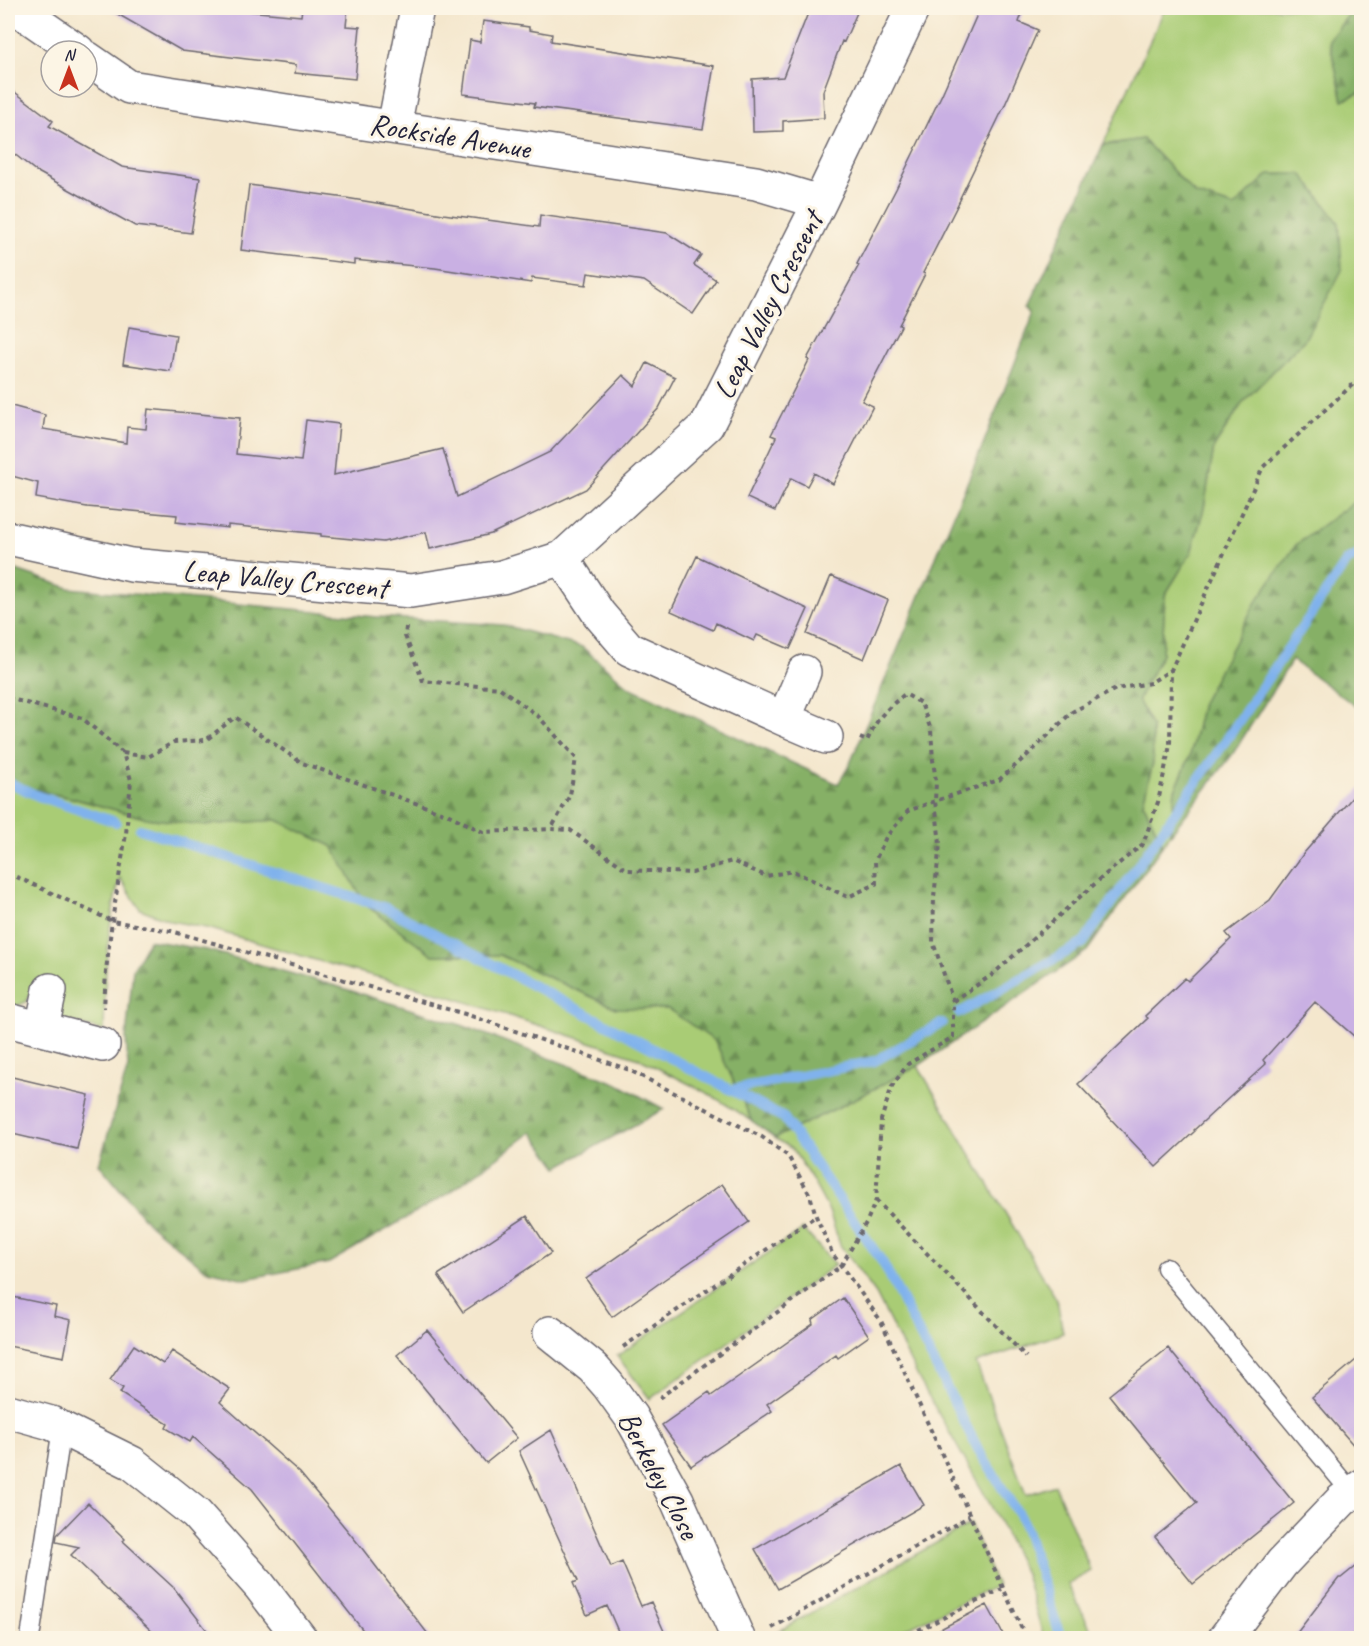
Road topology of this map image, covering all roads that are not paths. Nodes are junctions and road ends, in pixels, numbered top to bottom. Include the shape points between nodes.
1 (16, 8) edge
2 (417, 8) edge
3 (913, 8) edge
4 (61, 39) edge
5 (99, 66) edge
6 (394, 127) junction
7 (820, 202) junction
8 (8, 538) edge
9 (562, 558) junction
10 (804, 672) dead end
11 (784, 719) junction
12 (826, 736) road end
13 (50, 990) dead end
14 (8, 1020) edge
15 (42, 1028) junction
16 (103, 1045) road end
17 (1166, 1268) dead end
18 (550, 1333) dead end
19 (8, 1411) edge
20 (62, 1428) junction
21 (1357, 1490) edge
22 (751, 1636) edge
23 (30, 1638) edge
24 (300, 1638) edge
25 (1225, 1638) edge

1 - 4 street
2 - 6 street
3 - 7 street, Leap Valley Crescent
5 - 6 street, Rockside Avenue via 129,87
6 - 7 street, Rockside Avenue via 756,183
7 - 9 street, Leap Valley Crescent via 707,425
8 - 9 street, Leap Valley Crescent via 131,565 411,591 502,577
9 - 11 street via 628,649
10 - 11 street
11 - 12 street
13 - 15 street
14 - 15 street
15 - 16 street
17 - 21 lane
18 - 22 street, Berkeley Close via 593,1368 631,1417
19 - 20 street
20 - 23 lane
20 - 24 street via 132,1463 196,1514
21 - 25 street via 1342,1500 1282,1563

